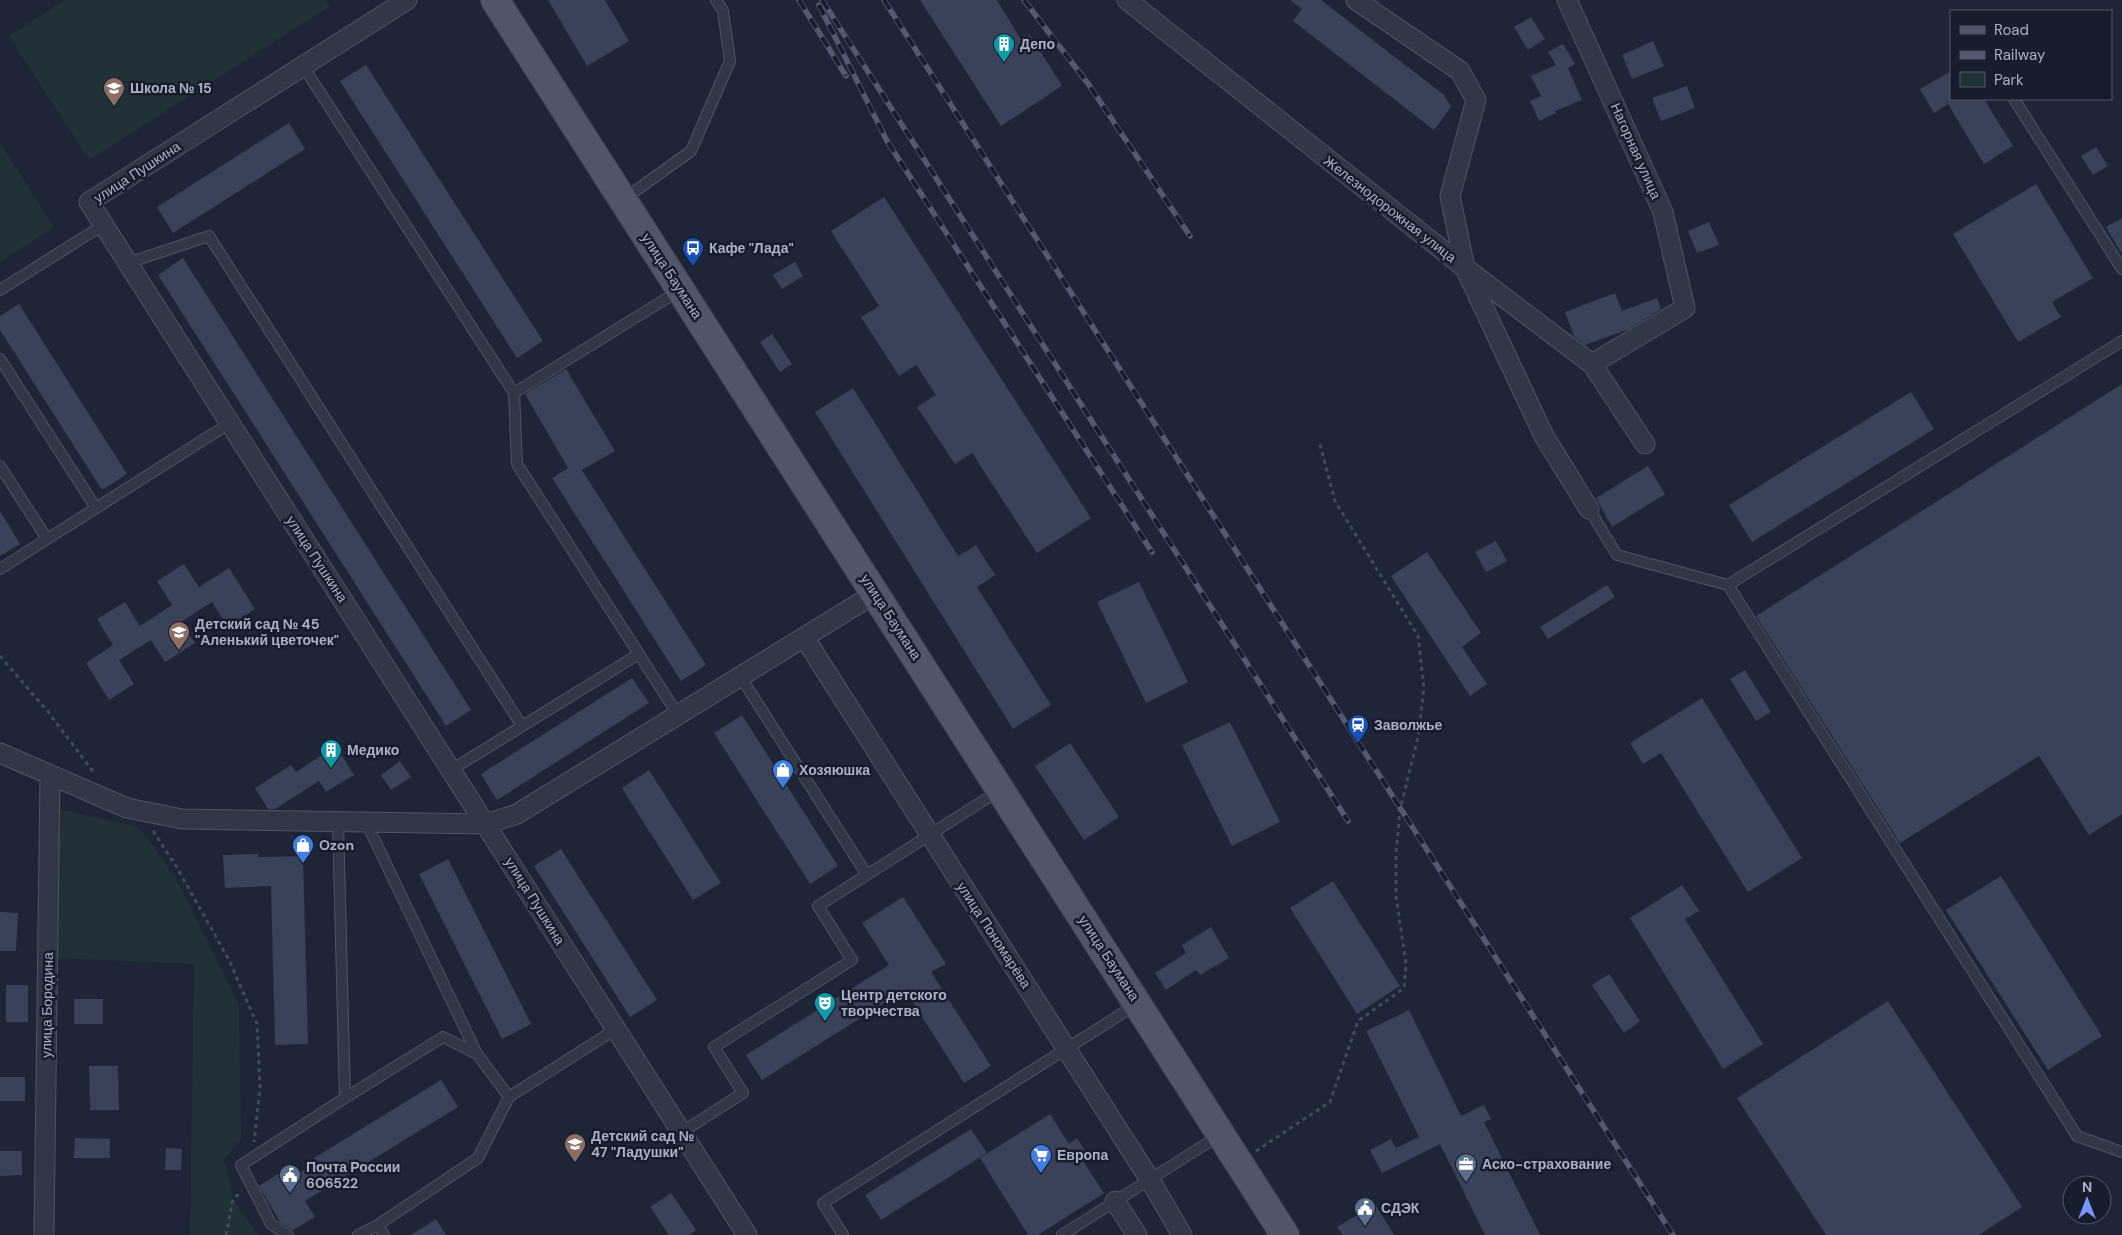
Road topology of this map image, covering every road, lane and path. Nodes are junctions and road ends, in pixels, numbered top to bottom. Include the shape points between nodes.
1 (407, 0) edge
2 (495, 0) edge
3 (716, 0) edge
4 (1127, 0) edge
5 (1356, 0) edge
6 (1567, 0) edge
7 (303, 66) junction
8 (2015, 100) edge
9 (623, 200) junction
10 (103, 225) junction
11 (128, 264) junction
12 (1465, 268) junction
13 (2122, 269) edge
14 (681, 289) junction
15 (0, 290) edge
16 (2122, 341) edge
17 (0, 359) edge
18 (1592, 364) junction
19 (514, 393) junction
20 (230, 423) junction
21 (1320, 441) dead end
22 (1645, 444) dead end
23 (0, 466) edge
24 (96, 508) junction
25 (1589, 509) joint
26 (47, 539) junction
27 (0, 569) edge
28 (1728, 585) junction
29 (876, 593) junction
30 (804, 637) junction
31 (639, 654) junction
32 (0, 656) edge
33 (740, 676) junction
34 (678, 715) junction
35 (522, 726) junction
36 (0, 752) edge
37 (451, 770) junction
38 (50, 775) junction
39 (97, 778) dead end
40 (1001, 790) junction
41 (132, 809) junction
42 (338, 822) junction
43 (366, 822) junction
44 (486, 824) junction
45 (930, 835) junction
46 (867, 875) junction
47 (1137, 1003) junction
48 (616, 1029) junction
49 (1066, 1048) junction
50 (477, 1054) junction
51 (509, 1097) junction
52 (345, 1098) junction
53 (682, 1132) junction
54 (1221, 1134) junction
55 (2122, 1152) edge
56 (1253, 1153) dead end
57 (252, 1158) junction
58 (1150, 1180) junction
59 (251, 1185) junction
60 (1115, 1201) junction
61 (378, 1224) junction
62 (44, 1235) edge
63 (226, 1235) edge
64 (288, 1235) edge
65 (358, 1235) edge
66 (384, 1235) edge
67 (747, 1235) edge
68 (843, 1235) edge
69 (1062, 1235) edge
70 (1137, 1235) edge
71 (1182, 1235) edge
72 (1285, 1235) edge

1 - 7 street, улица Пушкина
2 - 9 main road, улица Баумана
3 - 9 lane via 723,11 730,61 691,150
4 - 12 street, Железнодорожная улица
5 - 12 street via 1460,71 1476,100 1450,196
6 - 18 street, Нагорная улица via 1663,212 1685,308
7 - 10 street, улица Пушкина via 89,202
7 - 19 lane
8 - 13 lane
9 - 14 main road, улица Баумана
10 - 11 street, улица Пушкина
10 - 15 lane
11 - 20 street, улица Пушкина
11 - 35 lane via 209,236
12 - 18 street
12 - 25 street, Железнодорожная улица via 1544,436
14 - 19 lane
14 - 29 main road, улица Баумана
16 - 28 lane
17 - 24 lane
18 - 22 street
19 - 31 lane via 517,464
20 - 24 lane
20 - 37 street, улица Пушкина
21 - 56 path via 1335,501 1418,636 1424,688 1416,746 1400,810 1396,853 1396,896 1406,964 1404,988 1358,1021 1330,1102
23 - 26 lane
24 - 26 lane
25 - 28 lane via 1617,555
26 - 27 lane
28 - 55 lane via 2077,1136
29 - 30 street
29 - 40 main road, улица Баумана
30 - 33 street
30 - 45 street, улица Пономарёва
31 - 34 lane
31 - 35 lane
32 - 39 path via 49,713
33 - 34 street
33 - 46 lane
34 - 44 street via 517,814
35 - 37 lane
36 - 38 street
37 - 44 street, улица Пушкина
38 - 41 street
38 - 62 street, улица Бородина
40 - 45 lane
40 - 47 main road, улица Баумана
41 - 42 street via 182,819
41 - 57 path via 158,836 176,866 229,960 257,1024 260,1088
42 - 43 street
42 - 52 lane
43 - 44 street
43 - 50 lane
44 - 48 street, улица Пушкина
45 - 46 lane
45 - 49 street, улица Пономарёва
46 - 53 lane via 818,906 852,960 714,1047 743,1093
47 - 49 lane
47 - 54 main road, улица Баумана
48 - 51 lane
48 - 53 street, улица Пушкина
49 - 58 street, улица Пономарёва
49 - 68 lane via 823,1203
50 - 51 lane
50 - 52 lane via 443,1037
51 - 61 lane via 478,1158
52 - 57 lane
53 - 67 street, улица Пушкина
54 - 58 lane
54 - 72 main road, улица Баумана
57 - 59 lane via 241,1165
58 - 60 lane
58 - 71 street, улица Пономарёва
59 - 63 path via 233,1199
59 - 64 lane via 271,1224
60 - 69 lane
60 - 70 street
61 - 65 lane
61 - 66 lane

